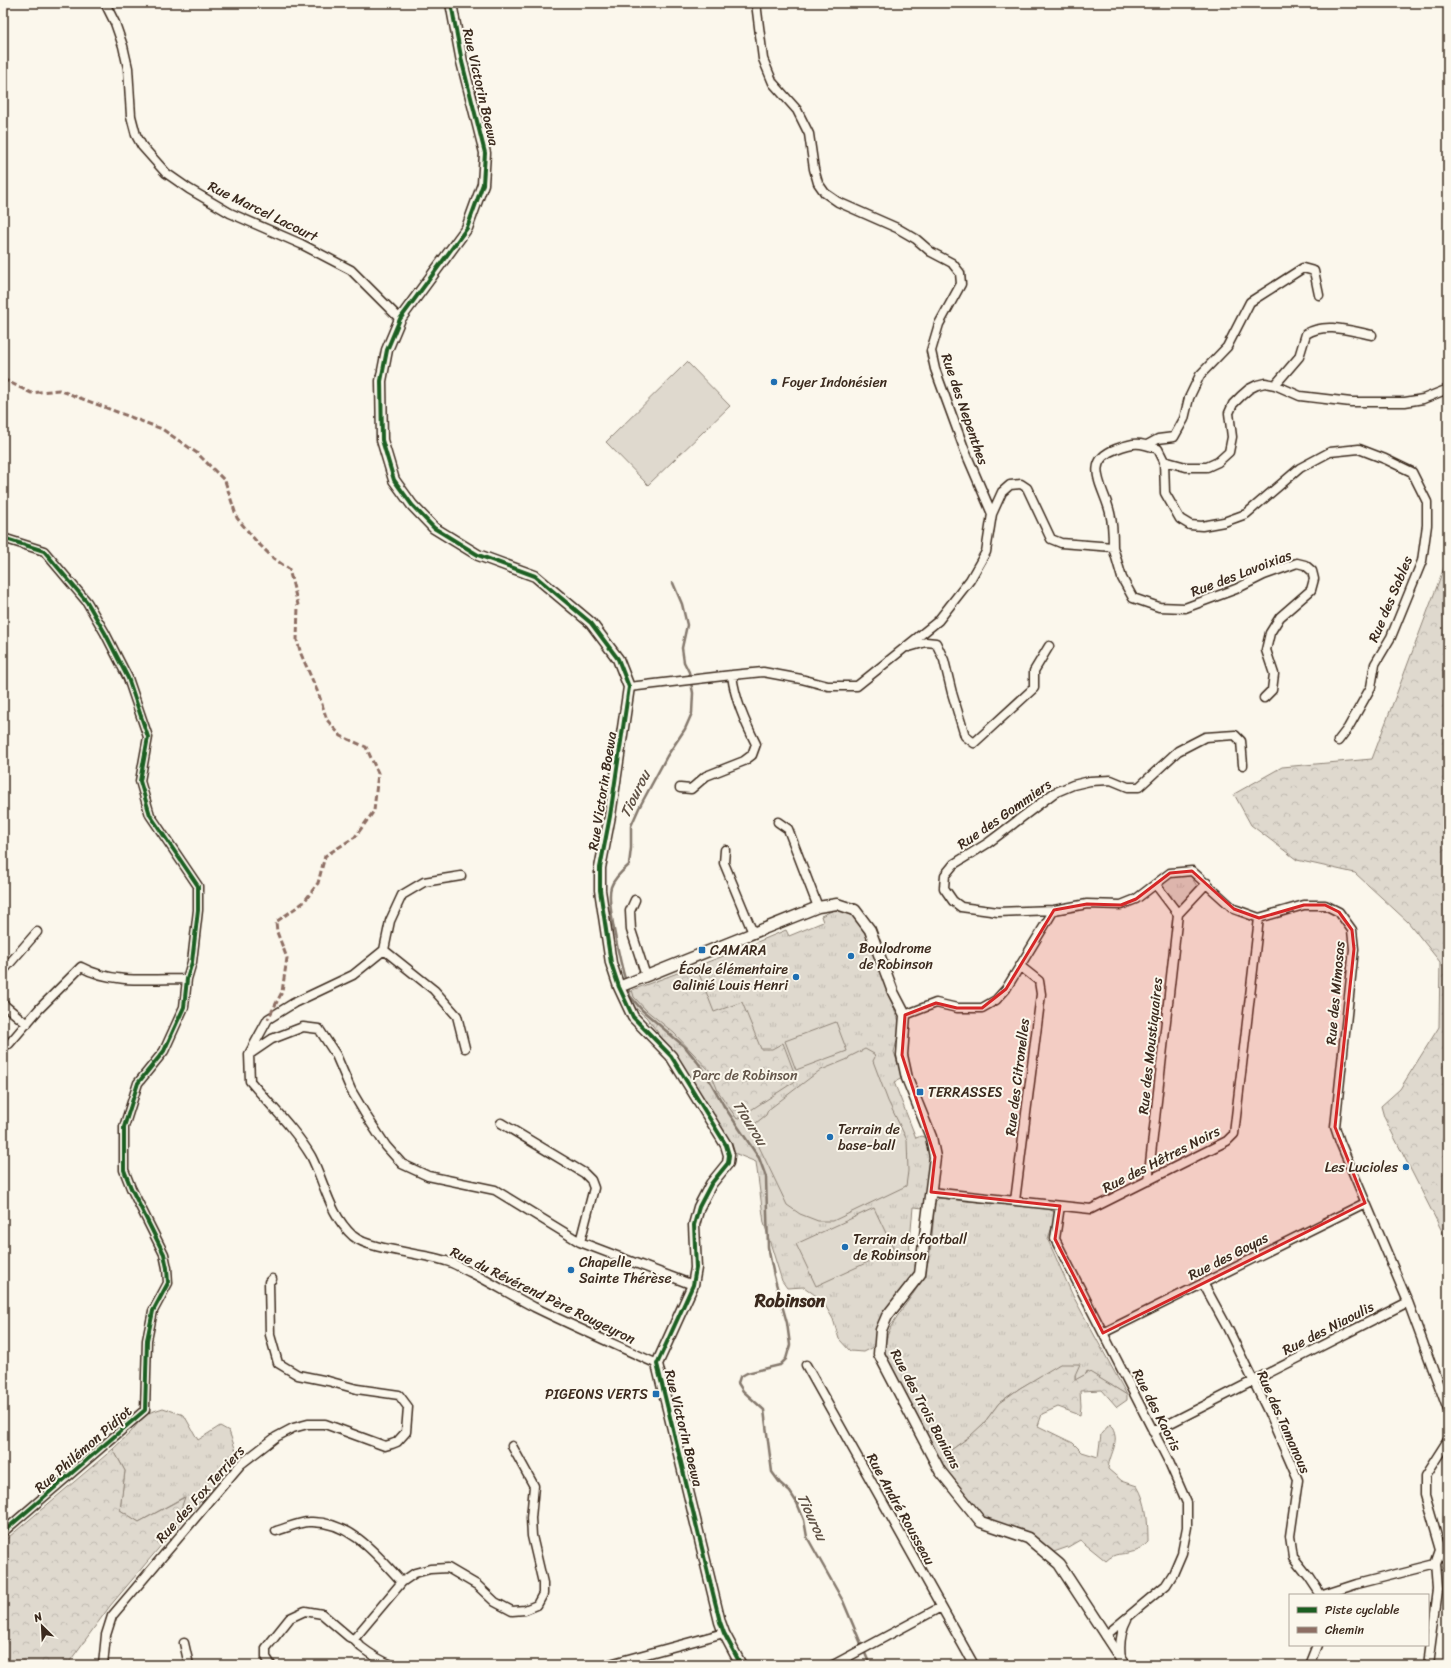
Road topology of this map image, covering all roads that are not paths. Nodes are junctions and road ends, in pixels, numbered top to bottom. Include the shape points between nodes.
1 (105, 3) edge
2 (452, 3) edge
3 (756, 3) edge
4 (1319, 294) dead end
5 (400, 319) junction
6 (1372, 335) dead end
7 (1275, 385) junction
8 (1448, 388) edge
9 (1147, 445) junction
10 (1164, 461) junction
11 (992, 514) junction
12 (3, 538) edge
13 (1113, 547) junction
14 (1049, 646) dead end
15 (902, 650) junction
16 (732, 674) junction
17 (629, 687) junction
18 (1264, 698) dead end
19 (1338, 741) dead end
20 (1243, 765) dead end
21 (680, 788) dead end
22 (778, 822) dead end
23 (724, 850) dead end
24 (461, 876) dead end
25 (1207, 883) junction
26 (1156, 885) junction
27 (635, 900) dead end
28 (818, 907) junction
29 (1054, 910) junction
30 (1178, 914) junction
31 (1259, 918) junction
32 (37, 932) dead end
33 (753, 933) junction
34 (384, 950) junction
35 (1020, 966) junction
36 (3, 971) edge
37 (646, 976) junction
38 (187, 979) junction
39 (625, 985) junction
40 (3, 1004) edge
41 (905, 1015) junction
42 (27, 1024) junction
43 (9, 1044) dead end
44 (465, 1048) dead end
45 (249, 1054) junction
46 (500, 1123) dead end
47 (1148, 1181) junction
48 (931, 1192) junction
49 (1015, 1201) junction
50 (1365, 1203) junction
51 (1060, 1206) junction
52 (580, 1242) junction
53 (272, 1279) dead end
54 (1203, 1283) junction
55 (693, 1285) junction
56 (1408, 1302) junction
57 (1103, 1333) junction
58 (657, 1364) junction
59 (806, 1365) dead end
60 (1253, 1381) junction
61 (1448, 1410) edge
62 (1153, 1432) junction
63 (1448, 1440) edge
64 (512, 1446) dead end
65 (276, 1531) dead end
66 (3, 1532) edge
67 (1436, 1564) junction
68 (402, 1582) junction
69 (1321, 1594) edge
70 (1325, 1594) edge
71 (941, 1607) junction
72 (1129, 1616) junction
73 (724, 1633) junction
74 (1105, 1636) junction
75 (354, 1639) junction
76 (184, 1643) dead end
77 (1317, 1646) edge
78 (1123, 1662) edge
79 (622, 1663) edge
80 (103, 1665) edge
81 (190, 1665) edge
82 (271, 1665) edge
83 (392, 1665) edge
84 (606, 1665) edge
85 (741, 1665) edge
86 (833, 1665) edge
87 (974, 1665) edge
88 (1309, 1665) edge
89 (1428, 1665) edge

1 - 5 street, Rue Marcel Lacourt via 123,46 128,68 131,116 136,135 142,146 166,173 230,213 301,244 351,270
2 - 5 street, Rue Victorin Boewa via 462,62 485,153 483,184 466,228
3 - 11 street, Rue des Nepenthes via 763,59 773,83 797,110 809,134 814,169 818,183 825,193 838,202 897,228 952,264 960,273 961,284 939,324 932,352 935,369 965,452
4 - 9 street via 1314,271 1303,268 1250,302 1227,347 1200,375 1189,398 1184,419 1174,437 1158,439
5 - 17 street, Rue Victorin Boewa via 387,350 381,381 382,440 394,480 412,505 434,528 478,555 535,576 590,623 618,659
6 - 7 street via 1324,328 1311,331 1306,334 1299,357
7 - 8 street via 1300,396 1351,402 1405,402 1423,399
7 - 10 street via 1257,385 1233,404 1229,413 1232,437 1229,452 1218,462 1207,467 1186,467
9 - 10 street via 1158,448
9 - 13 street via 1134,443 1108,452 1099,461 1097,472 1110,512
10 - 19 street, Rue des Sables via 1165,493 1180,519 1190,525 1202,526 1246,514 1300,468 1330,452 1359,449 1412,472 1427,502 1422,561 1391,637 1375,664 1370,687
11 - 13 street via 1002,492 1010,486 1021,484 1032,496 1051,539 1061,543
11 - 15 street via 986,552 970,580 938,621
12 - 38 street, Rue Philémon Pidjot via 44,551 88,602 128,678 148,737 140,781 150,815 198,886 194,947
13 - 18 street, Rue des Lavoixias via 1122,578 1133,598 1159,607 1185,608 1297,564 1305,565 1312,571 1314,579 1311,590 1280,617 1270,633 1266,650 1274,674 1272,690
14 - 15 street via 1034,671 1034,688 974,743 965,736 944,660 936,644 926,642
15 - 16 street via 857,686 828,686 764,672
16 - 17 street
16 - 21 street via 740,709 756,744 752,755 744,761 706,776 691,788
17 - 39 street, Rue Victorin Boewa via 600,868 600,896 611,963
20 - 29 street, Rue des Gommiers via 1241,741 1235,734 1205,737 1178,751 1139,787 1128,787 1111,780 1073,785 1054,793 988,843 954,864 945,875 944,888 952,901 961,907 998,912
22 - 28 street via 788,829
23 - 33 street via 724,863
24 - 34 street via 424,882 402,895 390,921
25 - 26 street via 1192,871 1177,871 1170,873
25 - 30 street
25 - 31 street via 1234,909
26 - 29 street via 1136,899 1121,905 1087,904
26 - 30 street
27 - 37 street via 630,911 630,929
28 - 33 street
28 - 41 street via 837,904 855,910 870,930 893,992
29 - 35 street
30 - 47 street, Rue des Moustiquaires
31 - 47 street, Rue des Hêtres Noirs via 1234,1134 1226,1141
31 - 50 street, Rue des Mimosas via 1304,904 1325,905 1339,912 1352,930 1354,949 1335,1127
32 - 36 street
33 - 37 street
34 - 44 street via 434,990 457,1016
34 - 45 street via 353,975 294,1003 268,1019
35 - 41 street via 1006,989 996,1000 982,1008 957,1008 936,1003
35 - 49 street, Rue des Citronelles via 1039,981 1041,994
37 - 39 street
38 - 42 street via 127,979 93,973 81,967 39,1008
38 - 66 street, Rue Philémon Pidjot via 184,1008 164,1051 138,1083 124,1127 124,1170 164,1254 167,1268 168,1283 153,1311 147,1340 145,1410
39 - 55 street, Rue Victorin Boewa via 633,1017 671,1056 726,1145 728,1163 711,1184 698,1207 694,1225 696,1268
40 - 42 street
41 - 48 street, Rue des Trois Banians via 902,1055 908,1078 931,1137 934,1157
42 - 43 street
45 - 52 street via 272,1039 303,1027 319,1029 336,1055 351,1090 367,1117 386,1146 402,1164 428,1176 495,1190
45 - 58 street, Rue du Révérend Père Rougeyron via 250,1081 311,1156 331,1206 353,1236 388,1248 451,1263 534,1306
46 - 52 street via 584,1173 591,1180 594,1188
47 - 51 street, Rue des Hêtres Noirs via 1091,1209
48 - 49 street, Rue des Hêtres Noirs
48 - 74 street, Rue des Trois Banians via 920,1274 888,1316 881,1330 879,1354 940,1471 981,1522 1028,1538 1059,1564
49 - 51 street, Rue des Hêtres Noirs
50 - 54 street, Rue des Goyas
50 - 56 street, Rue des Mimosas
51 - 57 street, Rue des Kaoris via 1055,1239
52 - 55 street
53 - 80 street, Rue des Fox Terriers via 269,1282 270,1335 278,1363 298,1375 357,1389 399,1395 408,1407 406,1432 397,1442 385,1446 325,1424 308,1424 293,1428 263,1446 241,1464 112,1616 106,1635
54 - 57 street, Rue des Goyas
54 - 60 street, Rue des Tamanous
55 - 58 street, Rue Victorin Boewa
56 - 60 street, Rue des Niaoulis
56 - 61 street, Rue des Mimosas
57 - 62 street, Rue des Kaoris
58 - 73 street, Rue Victorin Boewa
59 - 71 street, Rue André Rousseau
60 - 62 street, Rue des Niaoulis
60 - 69 street, Rue des Tamanous via 1298,1480 1290,1536 1293,1557
62 - 72 street, Rue des Kaoris via 1187,1503 1187,1527 1182,1553 1166,1585
63 - 67 street via 1425,1476 1426,1495 1441,1550
64 - 68 street via 534,1486 532,1536 543,1583 543,1594 537,1605 526,1610 512,1611 495,1602 477,1585 448,1568 415,1573
65 - 68 street via 308,1522 330,1523 352,1533
67 - 70 street
67 - 89 street via 1438,1590
68 - 75 street
71 - 86 street
71 - 87 street, Rue André Rousseau
72 - 74 street, Rue des Kaoris
72 - 78 street, Rue des Kaoris via 1122,1629 1120,1647
73 - 79 street
73 - 85 street, Rue Victorin Boewa
74 - 78 street, Rue des Trois Banians
75 - 82 street via 322,1614 305,1611 290,1618 266,1648 266,1657
75 - 83 street via 361,1647
76 - 81 street
77 - 88 street
79 - 84 street

